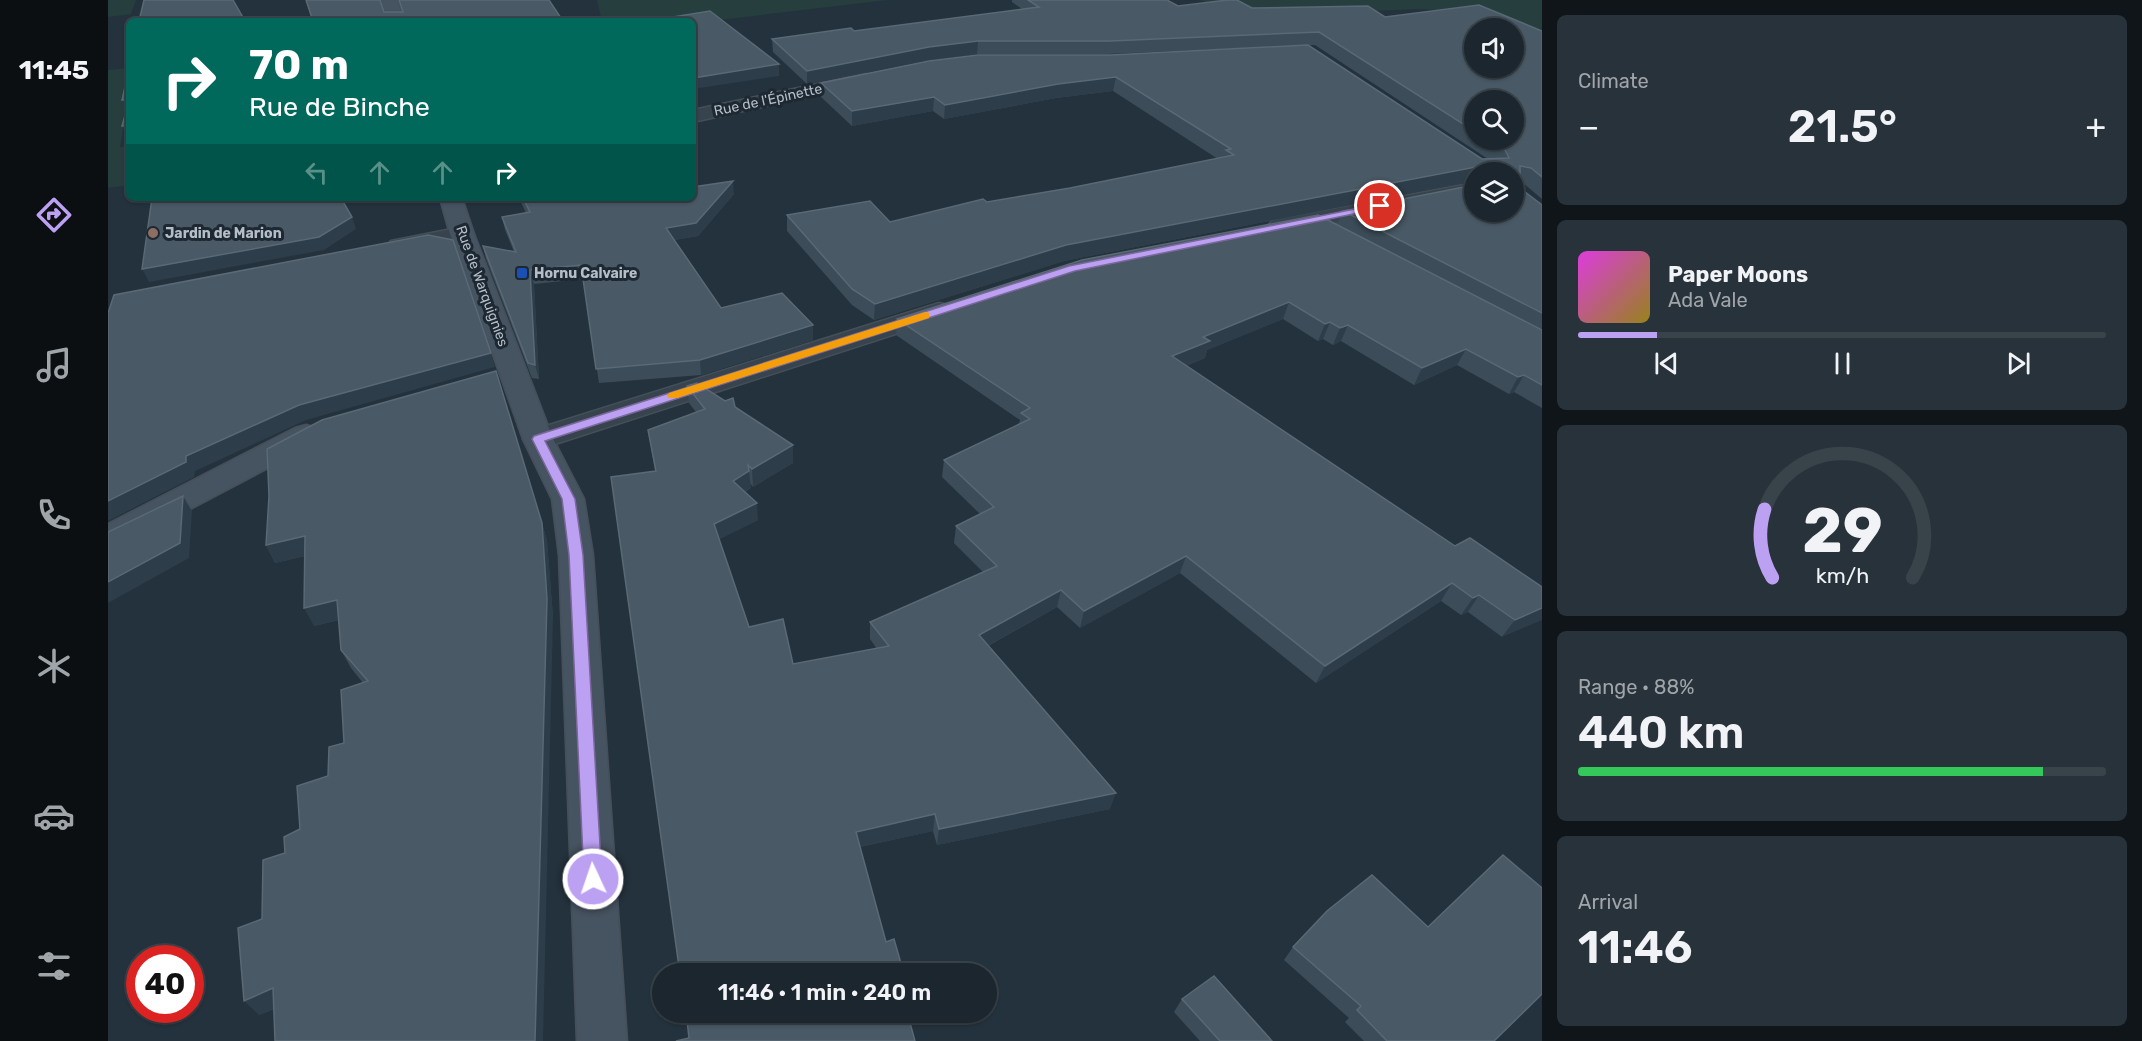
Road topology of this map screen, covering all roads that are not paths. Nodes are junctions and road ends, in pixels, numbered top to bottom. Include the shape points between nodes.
1 (389, 0) edge
2 (395, 18) edge
3 (884, 76) edge
4 (696, 115) edge
5 (1464, 192) edge
6 (452, 201) edge
7 (1254, 231) edge
8 (462, 234) junction
9 (376, 250) edge
10 (959, 304) edge
11 (515, 374) junction
12 (482, 381) edge
13 (329, 426) edge
14 (538, 439) junction
15 (108, 538) edge
16 (602, 1041) edge

1 - 2 street
3 - 4 street, Rue de l'Épinette
5 - 7 street
6 - 8 street, Rue de Warquignies
8 - 9 street
8 - 11 street, Rue de Warquignies
10 - 14 street
11 - 12 street
11 - 14 street, Rue de Warquignies
13 - 15 street
14 - 16 street, Rue de Warquignies via 568,499 576,555

